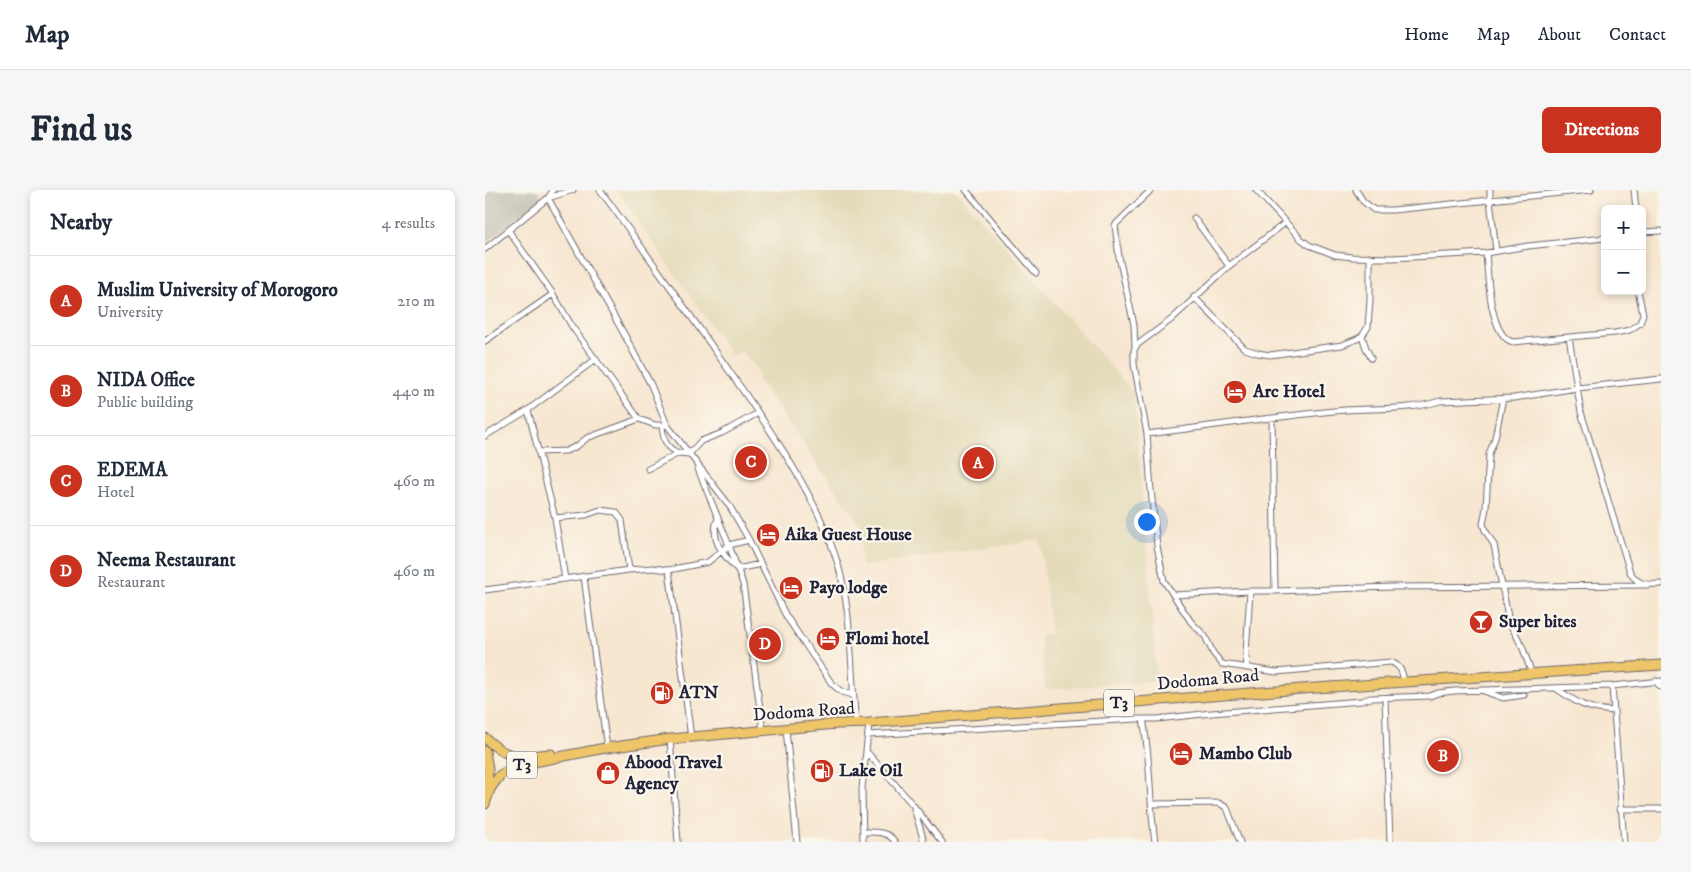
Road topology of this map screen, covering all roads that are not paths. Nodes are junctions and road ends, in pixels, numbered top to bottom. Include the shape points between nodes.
1 (553, 190) edge
2 (573, 190) edge
3 (600, 190) edge
4 (966, 190) edge
5 (1151, 190) edge
6 (1256, 190) edge
7 (1356, 190) edge
8 (1490, 190) edge
9 (1591, 190) edge
10 (1633, 190) edge
11 (548, 198) junction
12 (1490, 200) junction
13 (1635, 205) edge
14 (1194, 218) dead end
15 (1285, 223) junction
16 (509, 230) junction
17 (1661, 231) edge
18 (1646, 232) edge
19 (1601, 238) edge
20 (485, 249) edge
21 (1496, 251) junction
22 (1486, 254) junction
23 (1370, 257) junction
24 (1229, 266) junction
25 (1036, 273) dead end
26 (553, 294) junction
27 (1639, 295) edge
28 (1194, 297) junction
29 (1362, 336) junction
30 (1569, 337) junction
31 (485, 341) edge
32 (1134, 350) junction
33 (1371, 358) dead end
34 (597, 359) junction
35 (1661, 378) edge
36 (1577, 388) junction
37 (1503, 398) junction
38 (529, 410) junction
39 (758, 413) junction
40 (639, 419) junction
41 (1271, 419) junction
42 (665, 425) junction
43 (1147, 434) junction
44 (485, 436) edge
45 (539, 452) junction
46 (679, 453) junction
47 (689, 454) junction
48 (695, 462) junction
49 (648, 469) dead end
50 (555, 518) junction
51 (718, 518) junction
52 (749, 540) junction
53 (729, 545) junction
54 (721, 552) junction
55 (761, 564) junction
56 (737, 569) junction
57 (629, 570) junction
58 (669, 570) junction
59 (584, 577) junction
60 (565, 579) junction
61 (1661, 584) edge
62 (1501, 585) junction
63 (1648, 585) junction
64 (485, 590) edge
65 (1250, 591) junction
66 (1275, 591) junction
67 (1173, 595) junction
68 (1661, 664) edge
69 (1247, 668) junction
70 (1532, 674) junction
71 (1658, 681) edge
72 (1405, 683) junction
73 (1612, 686) junction
74 (1661, 687) edge
75 (1557, 688) junction
76 (1478, 689) junction
77 (853, 695) junction
78 (1524, 695) dead end
79 (1385, 698) junction
80 (1614, 711) junction
81 (1143, 719) junction
82 (869, 723) junction
83 (856, 724) junction
84 (786, 729) junction
85 (763, 731) junction
86 (868, 735) junction
87 (485, 738) edge
88 (691, 738) junction
89 (670, 739) junction
90 (607, 748) junction
91 (485, 751) edge
92 (866, 751) junction
93 (579, 753) junction
94 (485, 804) edge
95 (1151, 804) junction
96 (913, 806) junction
97 (1620, 809) junction
98 (1661, 809) edge
99 (863, 832) junction
100 (678, 842) edge
101 (797, 842) edge
102 (863, 842) edge
103 (895, 842) edge
104 (924, 842) edge
105 (942, 842) edge
106 (1155, 842) edge
107 (1240, 842) edge
108 (1390, 842) edge
109 (1624, 842) edge

1 - 11 street
2 - 11 street
3 - 39 street
4 - 25 street
5 - 32 street via 1115,225 1134,325
6 - 15 street
7 - 12 street via 1374,210
8 - 12 street
9 - 12 street
10 - 13 street
11 - 16 street
11 - 42 street via 651,385
12 - 21 street
14 - 24 street
15 - 23 street via 1309,245 1321,250 1335,255
15 - 24 street
16 - 20 street
16 - 26 street
17 - 18 street
19 - 21 street
21 - 22 street
22 - 23 street
22 - 30 street via 1490,300 1505,338 1513,342
23 - 29 street via 1370,317
24 - 28 street
26 - 31 street
26 - 34 street
27 - 30 street via 1643,314 1638,326 1615,333
28 - 29 street via 1245,349 1258,353 1270,355 1319,349 1351,342
28 - 32 street via 1172,320
29 - 33 street
30 - 36 street
32 - 43 street
34 - 38 street
34 - 40 street
35 - 36 street
36 - 37 street
36 - 63 street via 1581,412 1630,572 1637,581
37 - 41 street via 1440,401
37 - 62 street via 1489,454 1483,524 1494,545
38 - 44 street
38 - 45 street
39 - 47 street via 701,441
39 - 77 street via 798,477 835,555 847,617
40 - 42 street
40 - 45 street via 587,438 566,451
41 - 43 street
41 - 66 street
42 - 46 street via 664,441
42 - 47 street
43 - 67 street via 1160,565 1164,581
45 - 50 street
46 - 47 street
46 - 49 street
47 - 48 street
48 - 51 street
48 - 52 street via 729,505
50 - 57 street via 600,510 616,512 622,520
50 - 60 street
51 - 53 street
51 - 54 street via 716,536
52 - 53 street
52 - 55 street
53 - 54 street
53 - 56 street
54 - 56 street
54 - 58 street via 708,562
55 - 56 street
55 - 77 street via 786,616 832,684
56 - 85 street via 743,584
57 - 58 street
57 - 59 street
58 - 88 street
59 - 60 street
59 - 90 street
60 - 64 street
61 - 63 street
62 - 63 street
62 - 66 street
62 - 70 street via 1509,622
65 - 66 street
65 - 67 street
65 - 69 street
67 - 69 street via 1222,664
68 - 70 highway, Dodoma Road / T3
69 - 72 street via 1276,672 1391,662 1403,672
70 - 72 highway, Dodoma Road / T3
71 - 73 street
71 - 74 street
72 - 82 highway, Dodoma Road / T3
73 - 75 street
73 - 80 street
75 - 76 street
75 - 80 street via 1581,705
76 - 78 street via 1503,698
76 - 79 street
77 - 83 street
79 - 81 street
79 - 108 street
80 - 97 street
81 - 86 street
81 - 95 street
82 - 83 highway, Dodoma Road / T3
82 - 86 street
83 - 84 highway, Dodoma Road / T3
84 - 85 highway, Dodoma Road / T3
84 - 101 street
85 - 88 highway, Dodoma Road / T3
86 - 92 street
87 - 93 highway, Dodoma Road / T3 via 505,753 517,756
88 - 89 highway, Dodoma Road / T3
89 - 90 highway, Dodoma Road / T3
89 - 100 street
90 - 93 highway, Dodoma Road / T3
91 - 94 highway via 488,770
92 - 96 street
92 - 99 street via 862,789
93 - 94 highway, Dodoma Road / T3 via 511,768 494,781
95 - 106 street
95 - 107 street via 1219,803 1227,808
96 - 104 street
96 - 105 street
97 - 98 street
97 - 109 street
99 - 102 street
99 - 103 street via 883,832

